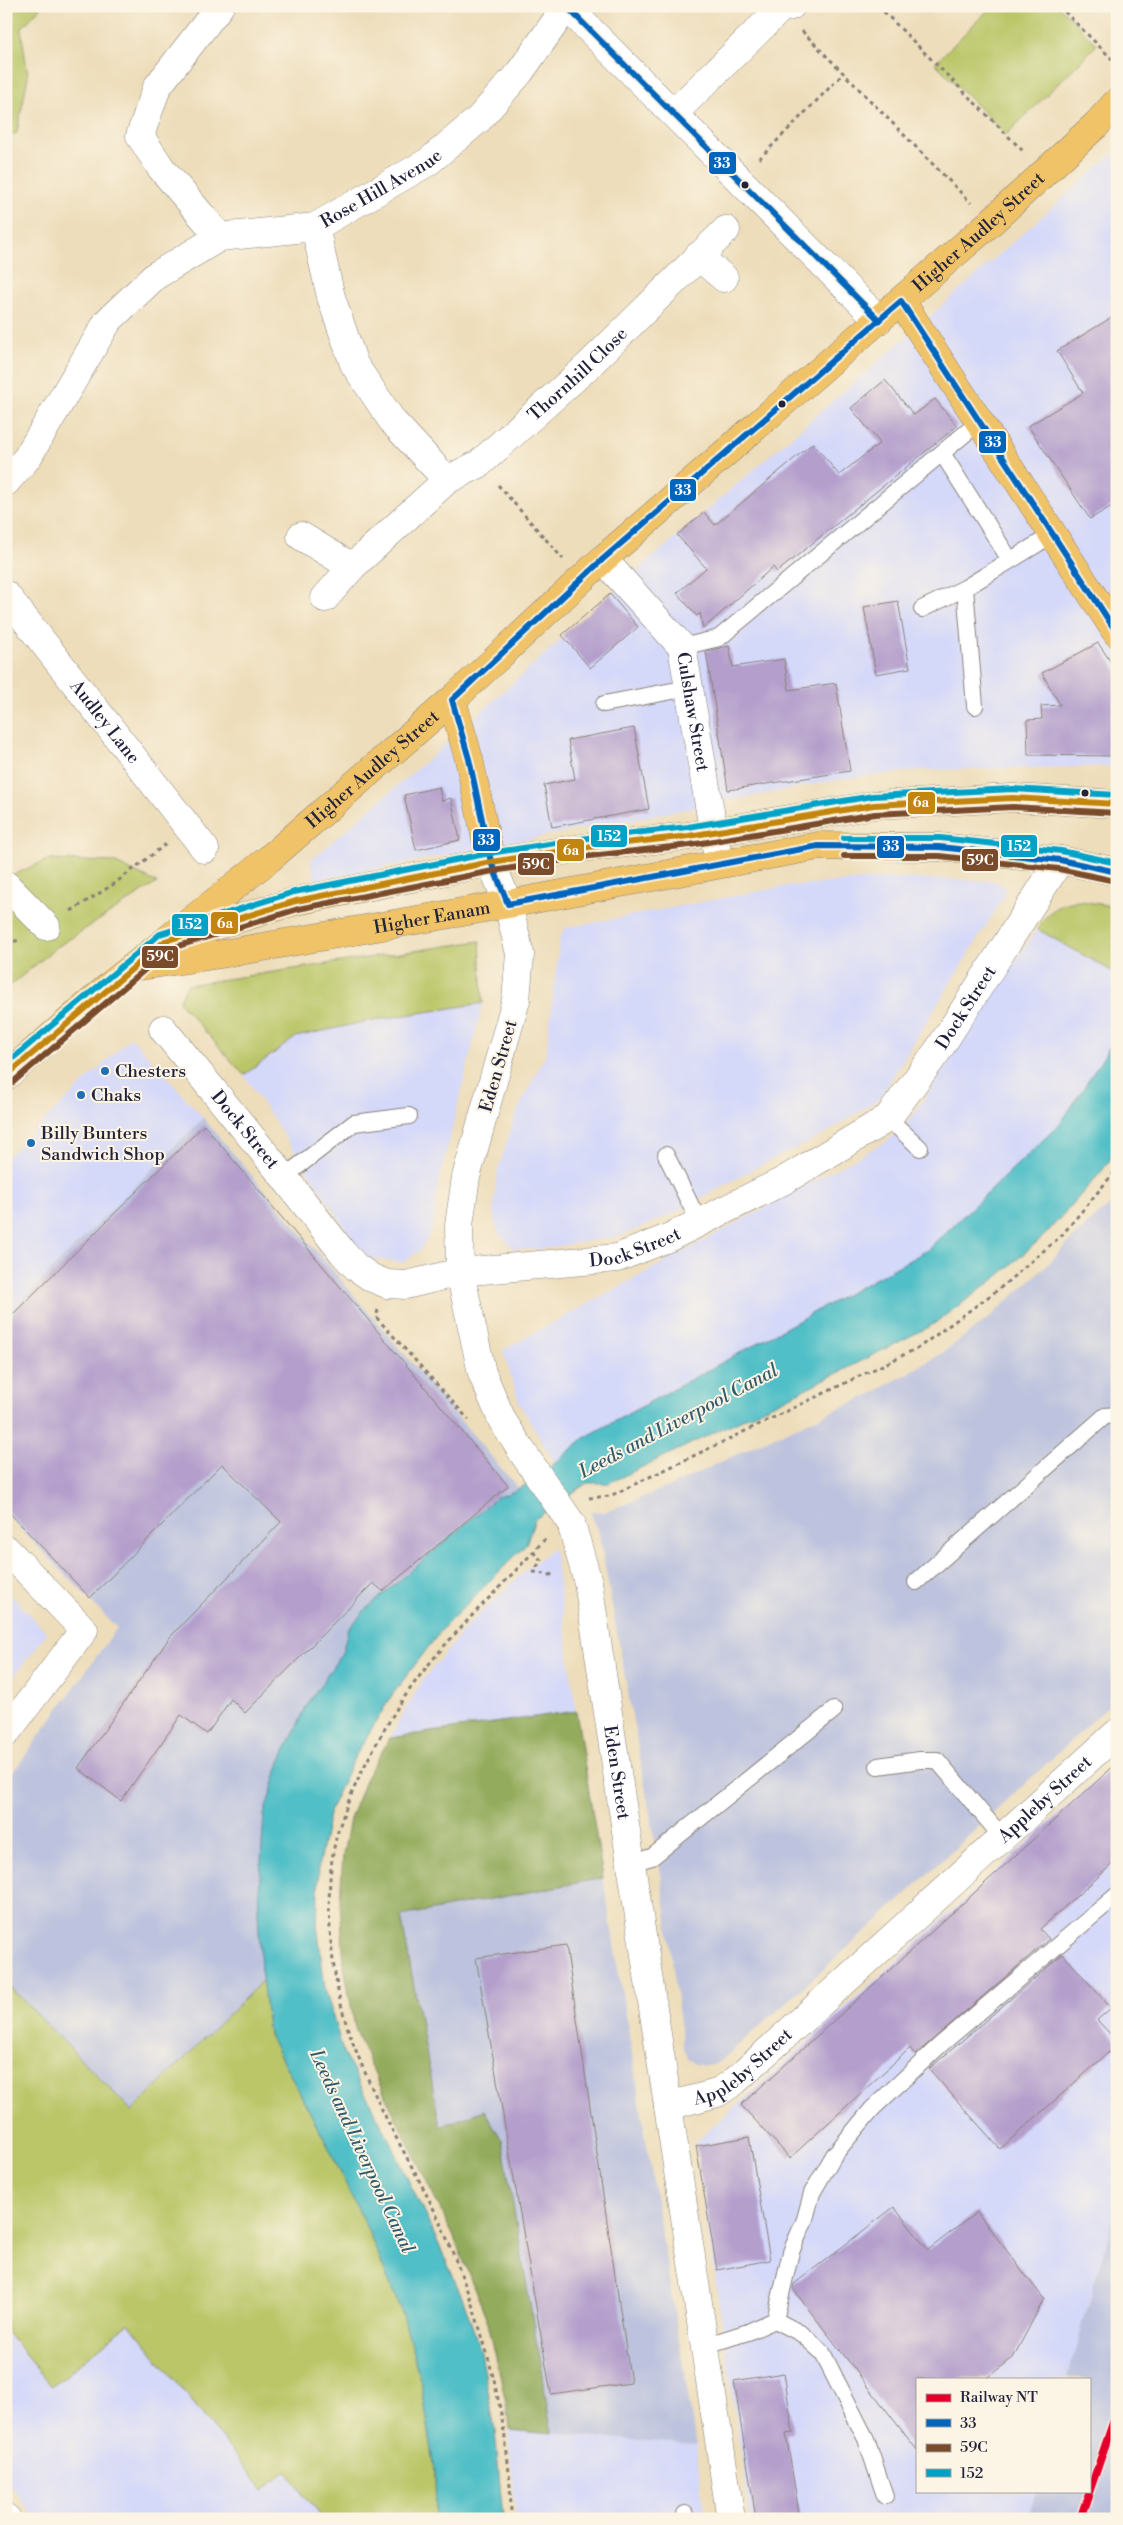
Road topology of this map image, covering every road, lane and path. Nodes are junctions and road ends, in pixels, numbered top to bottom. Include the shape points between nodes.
1 (220, 6) edge
2 (878, 6) edge
3 (889, 6) edge
4 (1059, 6) edge
5 (566, 7) edge
6 (785, 7) edge
7 (884, 12) junction
8 (1117, 64) edge
9 (843, 74) junction
10 (1117, 102) edge
11 (674, 113) junction
12 (1045, 173) junction
13 (740, 179) junction
14 (990, 223) junction
15 (315, 227) junction
16 (726, 230) dead end
17 (220, 237) junction
18 (698, 256) junction
19 (724, 278) dead end
20 (901, 301) junction
21 (878, 320) junction
22 (979, 422) junction
23 (942, 453) junction
24 (479, 464) junction
25 (447, 480) junction
26 (6, 482) edge
27 (1052, 535) junction
28 (301, 536) dead end
29 (603, 559) junction
30 (1010, 560) junction
31 (352, 567) junction
32 (582, 580) junction
33 (965, 588) junction
34 (6, 596) edge
35 (325, 598) dead end
36 (922, 609) dead end
37 (1117, 633) edge
38 (682, 647) junction
39 (688, 688) junction
40 (452, 700) junction
41 (604, 704) dead end
42 (975, 706) dead end
43 (1117, 804) edge
44 (189, 828) junction
45 (713, 832) junction
46 (205, 850) dead end
47 (1060, 860) junction
48 (491, 862) junction
49 (719, 864) junction
50 (1115, 870) edge
51 (6, 885) edge
52 (508, 904) junction
53 (46, 926) junction
54 (165, 940) junction
55 (6, 943) edge
56 (134, 967) junction
57 (163, 1029) dead end
58 (6, 1076) edge
59 (409, 1116) dead end
60 (888, 1118) junction
61 (920, 1148) dead end
62 (666, 1155) dead end
63 (284, 1176) junction
64 (699, 1222) junction
65 (460, 1272) junction
66 (387, 1284) junction
67 (1117, 1415) edge
68 (472, 1422) dead end
69 (6, 1549) edge
70 (916, 1582) dead end
71 (834, 1710) dead end
72 (6, 1733) edge
73 (1117, 1733) edge
74 (878, 1766) dead end
75 (1002, 1837) junction
76 (630, 1863) junction
77 (1117, 1895) edge
78 (668, 2106) junction
79 (775, 2320) junction
80 (704, 2346) junction
81 (885, 2496) dead end
82 (731, 2519) edge

1 - 17 street via 157,87 140,136 161,168
2 - 7 path
3 - 7 path
4 - 8 path
5 - 11 street
5 - 15 street, Rose Hill Avenue via 520,72 479,119 428,162
6 - 9 path
6 - 11 street
7 - 12 path
9 - 13 path
9 - 14 path
10 - 12 highway, Higher Audley Street
11 - 13 street
12 - 14 highway, Higher Audley Street
13 - 21 street
14 - 20 highway, Higher Audley Street
15 - 17 street, Rose Hill Avenue
15 - 25 street via 331,297 354,364 393,422
16 - 18 street, Thornhill Close
17 - 26 street, Rose Hill Avenue via 155,276 108,320 27,458
18 - 19 street
18 - 24 street, Thornhill Close via 588,366
20 - 21 highway, Higher Audley Street
20 - 22 highway
21 - 29 highway, Higher Audley Street
22 - 23 lane
22 - 27 highway
23 - 30 lane
23 - 38 lane via 719,638
24 - 25 street, Thornhill Close
24 - 32 path
25 - 31 street, Thornhill Close
27 - 30 lane
27 - 37 highway
28 - 31 street
29 - 32 highway, Higher Audley Street
29 - 38 street, Culshaw Street
30 - 33 lane
31 - 35 street, Thornhill Close
32 - 40 highway, Higher Audley Street
33 - 36 lane
33 - 42 lane
34 - 44 street, Audley Lane
38 - 39 street, Culshaw Street
39 - 41 lane
39 - 45 street, Culshaw Street
40 - 48 highway via 469,759
40 - 54 highway, Higher Audley Street via 270,858
43 - 45 highway via 1013,798 874,805
44 - 46 street, Audley Lane
44 - 53 path via 114,884
45 - 48 highway
45 - 49 street, Culshaw Street
47 - 49 highway, Higher Eanam via 939,847 818,846
47 - 50 highway, Higher Eanam
47 - 60 street, Dock Street via 939,1049
48 - 52 street, Eden Street
48 - 54 highway via 296,901
49 - 52 highway, Higher Eanam
51 - 53 street
52 - 56 highway, Higher Eanam
52 - 65 street, Eden Street via 520,954 516,1000 466,1177 459,1225
53 - 55 path via 16,942
54 - 56 highway, Higher Audley Street
56 - 58 highway, Higher Audley Street
57 - 63 street, Dock Street
59 - 63 lane via 354,1123
60 - 61 lane
60 - 64 street, Dock Street via 783,1180
62 - 64 lane
63 - 66 street, Dock Street via 356,1267
64 - 65 street, Dock Street via 617,1258
65 - 66 street, Dock Street via 406,1285
65 - 76 street, Eden Street, bridge via 482,1373 502,1420 571,1523 588,1582
66 - 68 path via 376,1317
67 - 70 lane via 1105,1416
69 - 72 street via 84,1630
71 - 76 lane via 652,1857
73 - 75 street, Appleby Street
74 - 75 lane via 937,1760
75 - 78 street, Appleby Street via 735,2081 717,2093
76 - 78 street, Eden Street
77 - 79 lane via 939,2046 872,2109 834,2154 812,2192 791,2252
78 - 80 street, Appleby Street
79 - 80 lane
79 - 81 lane via 802,2334 822,2352 866,2439
80 - 82 street, Appleby Street

